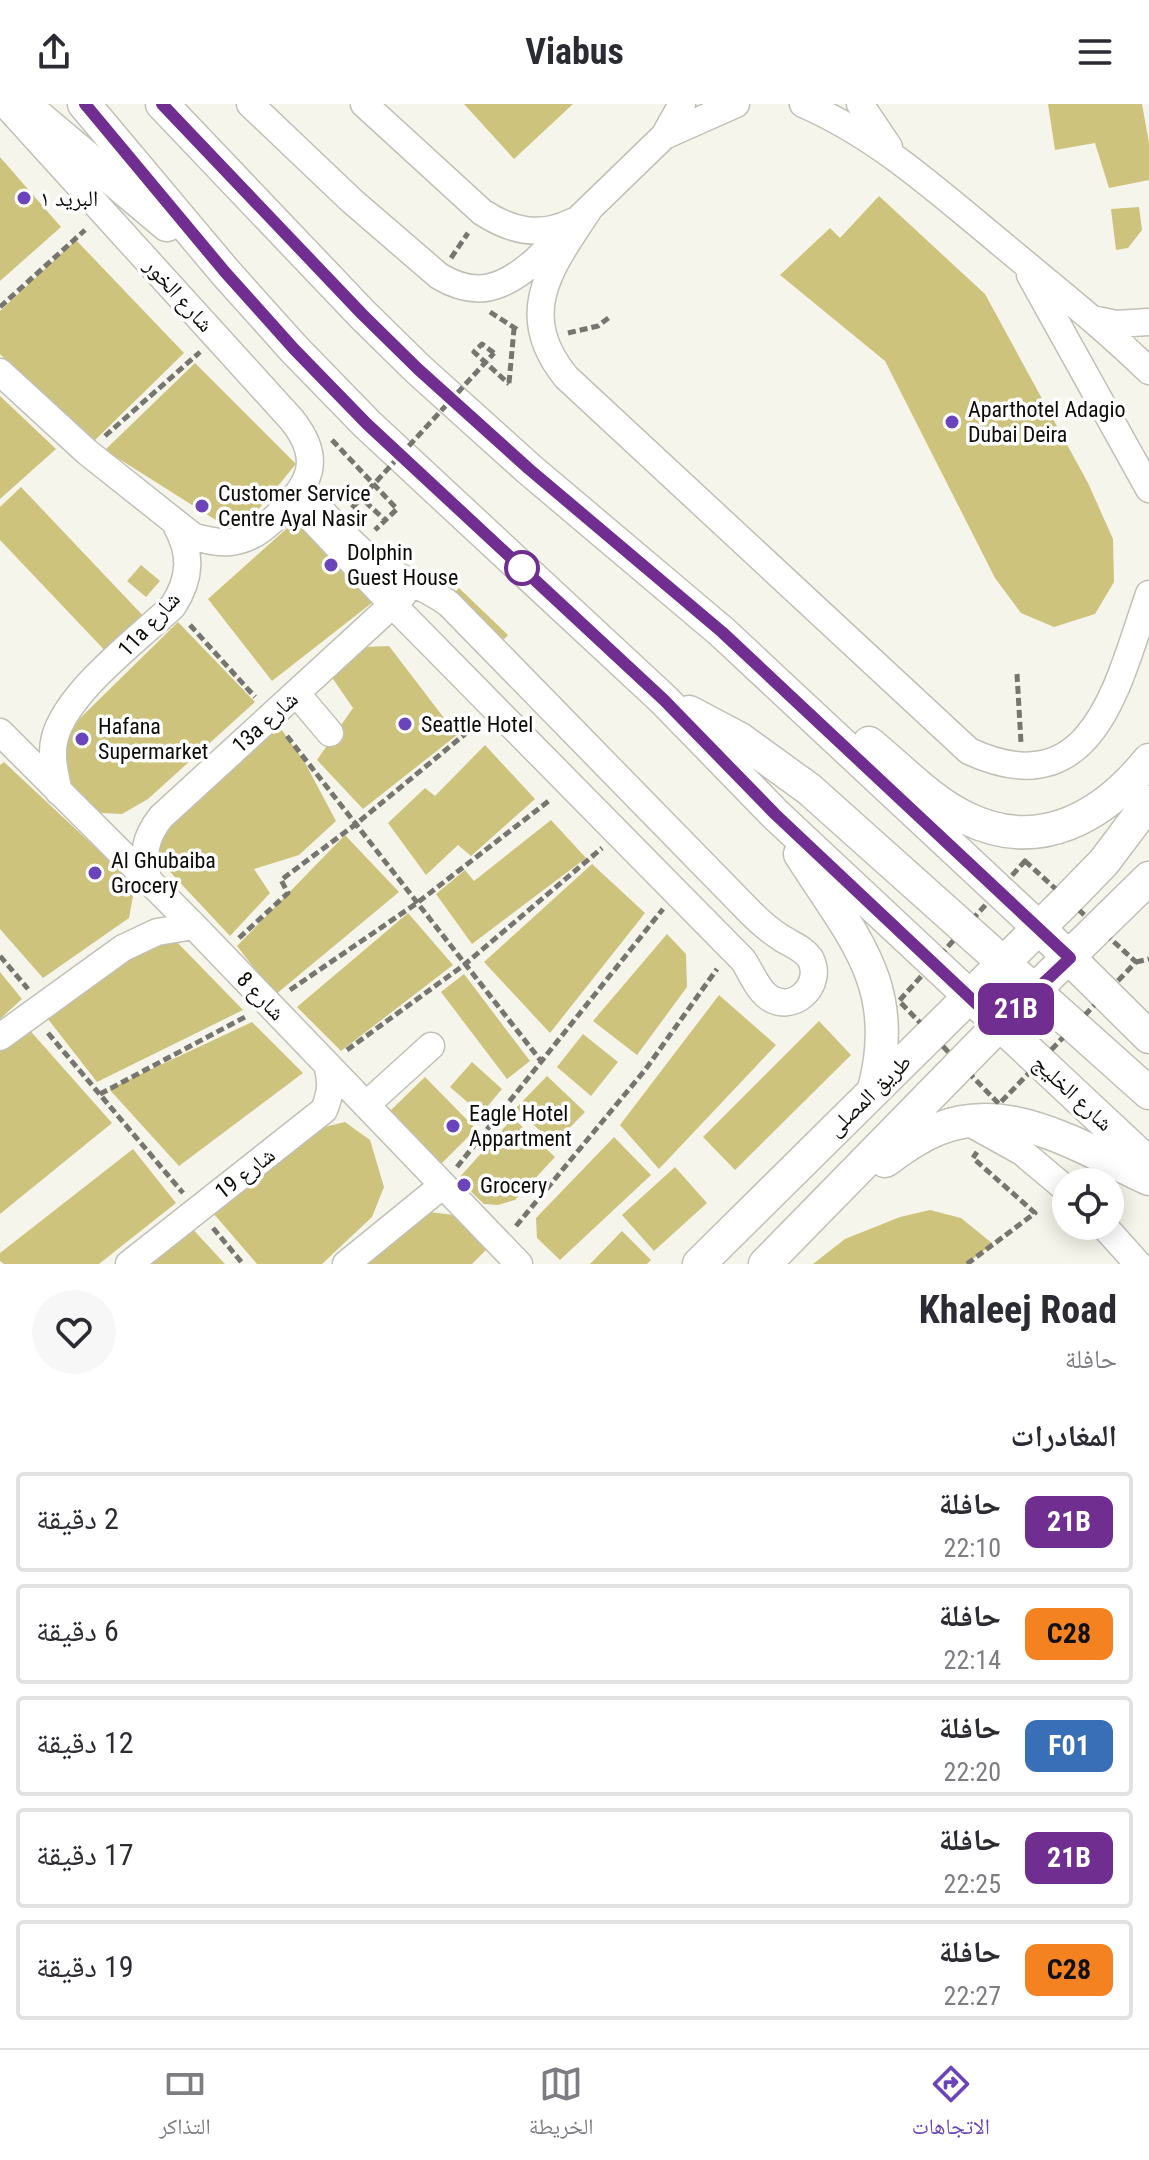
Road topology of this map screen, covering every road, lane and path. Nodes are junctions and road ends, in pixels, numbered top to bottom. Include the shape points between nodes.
1 (5, 104) edge
2 (23, 104) edge
3 (57, 104) edge
4 (84, 104) edge
5 (162, 104) edge
6 (250, 104) edge
7 (364, 104) edge
8 (682, 104) edge
9 (736, 104) edge
10 (803, 104) edge
11 (860, 104) edge
12 (664, 136) junction
13 (131, 159) junction
14 (902, 162) junction
15 (588, 211) junction
16 (482, 212) junction
17 (104, 213) junction
18 (1022, 261) junction
19 (225, 272) junction
20 (439, 276) junction
21 (0, 307) edge
22 (1092, 319) junction
23 (1149, 322) edge
24 (514, 329) dead end
25 (217, 337) junction
26 (1149, 371) edge
27 (0, 372) edge
28 (87, 452) junction
29 (1149, 489) edge
30 (298, 495) junction
31 (385, 520) dead end
32 (176, 525) junction
33 (421, 587) junction
34 (1149, 594) edge
35 (392, 604) junction
36 (173, 606) junction
37 (722, 632) junction
38 (297, 694) junction
39 (664, 700) junction
40 (495, 709) junction
41 (272, 716) junction
42 (0, 732) edge
43 (330, 733) dead end
44 (1149, 760) edge
45 (569, 785) junction
46 (59, 792) junction
47 (1149, 802) edge
48 (775, 814) junction
49 (356, 824) junction
50 (618, 834) junction
51 (1149, 878) edge
52 (148, 879) junction
53 (676, 893) junction
54 (417, 903) junction
55 (194, 926) junction
56 (1039, 928) junction
57 (731, 949) junction
58 (221, 954) junction
59 (0, 956) edge
60 (1070, 958) junction
61 (1149, 959) edge
62 (1136, 962) dead end
63 (1004, 963) junction
64 (464, 965) junction
65 (1035, 991) junction
66 (969, 997) junction
67 (269, 1004) junction
68 (31, 1013) junction
69 (999, 1025) junction
70 (0, 1037) edge
71 (1149, 1037) edge
72 (431, 1046) dead end
73 (541, 1061) junction
74 (327, 1065) junction
75 (874, 1089) junction
76 (1149, 1093) edge
77 (100, 1094) junction
78 (366, 1105) junction
79 (966, 1121) junction
80 (1149, 1164) edge
81 (1052, 1177) edge
82 (1149, 1179) edge
83 (443, 1185) junction
84 (823, 1204) junction
85 (198, 1210) junction
86 (1035, 1213) dead end
87 (1117, 1240) edge
88 (500, 1245) junction
89 (129, 1264) edge
90 (243, 1264) edge
91 (346, 1264) edge
92 (519, 1264) edge
93 (699, 1264) edge
94 (765, 1264) edge
95 (967, 1264) edge
96 (1138, 1264) edge

1 - 17 street, شارع الخور
2 - 19 main road
3 - 13 main road
4 - 13 main road, شارع الخليج
5 - 37 main road via 418,369
6 - 20 street
7 - 16 street
8 - 12 street
9 - 12 street
10 - 14 street
11 - 14 street
12 - 15 street
13 - 19 main road, شارع الخليج
14 - 18 street
15 - 16 street via 547,231 524,231
15 - 20 street via 518,275 498,286 475,289
15 - 34 street via 544,283 542,332 555,364 969,751 994,763 1022,766 1050,762 1074,750 1095,730 1108,706
16 - 20 path
17 - 21 path
17 - 25 street, شارع الخور
18 - 22 street
18 - 29 street
19 - 39 main road, شارع الخليج via 367,424
22 - 23 street
22 - 26 street
24 - 31 path, bridge via 509,384 474,352 482,344 494,353 352,508 338,494 347,485
25 - 28 path
25 - 30 street, شارع الخور via 303,434 310,468
27 - 28 street
28 - 32 street
30 - 32 street via 252,536 234,542 194,537
30 - 33 street via 372,561
30 - 35 street
32 - 36 street, 11a شارع via 188,566 183,591
33 - 35 street, 13a شارع
33 - 57 street via 449,604 751,913 804,951 814,973 812,985 794,1002 769,998
35 - 38 street, 13a شارع
35 - 40 street
36 - 41 path
36 - 46 street, 11a شارع via 78,695 63,716 54,740
37 - 44 main road via 940,802 997,829 1063,827 1095,813
37 - 56 main road
38 - 41 street, 13a شارع
38 - 43 street
39 - 48 main road, شارع الخليج
39 - 63 main road via 740,739 809,789
40 - 45 street
40 - 49 path
41 - 49 path
41 - 52 street, 13a شارع via 150,830 144,863
42 - 46 street, شارع 8
45 - 50 street
45 - 54 path
46 - 52 street, شارع 8
47 - 56 main road, طريق المصلى via 1104,862
48 - 66 main road, شارع الخليج
48 - 75 main road via 872,971 884,1033
49 - 54 path
49 - 58 path via 281,880 288,893
50 - 53 street
50 - 64 path
51 - 60 main road, طريق المصلى
52 - 55 street, شارع 8
53 - 57 street
53 - 73 path
54 - 64 path
54 - 67 path
55 - 58 street, شارع 8
55 - 68 street via 139,939
56 - 60 main road
56 - 63 main road, طريق المصلى
57 - 88 path via 645,1070
58 - 67 street, شارع 8
59 - 68 path via 28,990
60 - 65 main road, طريق المصلى
60 - 71 main road
61 - 62 path
63 - 65 main road
63 - 66 main road, طريق المصلى
64 - 73 path
64 - 74 path
65 - 69 main road, طريق المصلى
65 - 76 main road
66 - 69 main road, شارع الخليج
66 - 75 main road, طريق المصلى
67 - 74 street, شارع 8
67 - 77 path
68 - 70 street
68 - 77 path
69 - 80 main road, شارع الخليج
69 - 84 main road, طريق المصلى
72 - 78 street
73 - 83 path
74 - 78 street, شارع 8
74 - 85 street, شارع 19 via 332,1080 324,1110
75 - 93 main road, طريق المصلى
77 - 85 path
78 - 83 street, شارع 8
79 - 81 street via 1022,1152
79 - 82 main road via 992,1119 1037,1128
79 - 84 main road via 917,1139
83 - 88 street, شارع 8
83 - 91 street
84 - 94 main road, طريق المصلى
85 - 89 street, شارع 19
85 - 90 path
86 - 95 path
87 - 96 street
88 - 92 street, شارع 8

